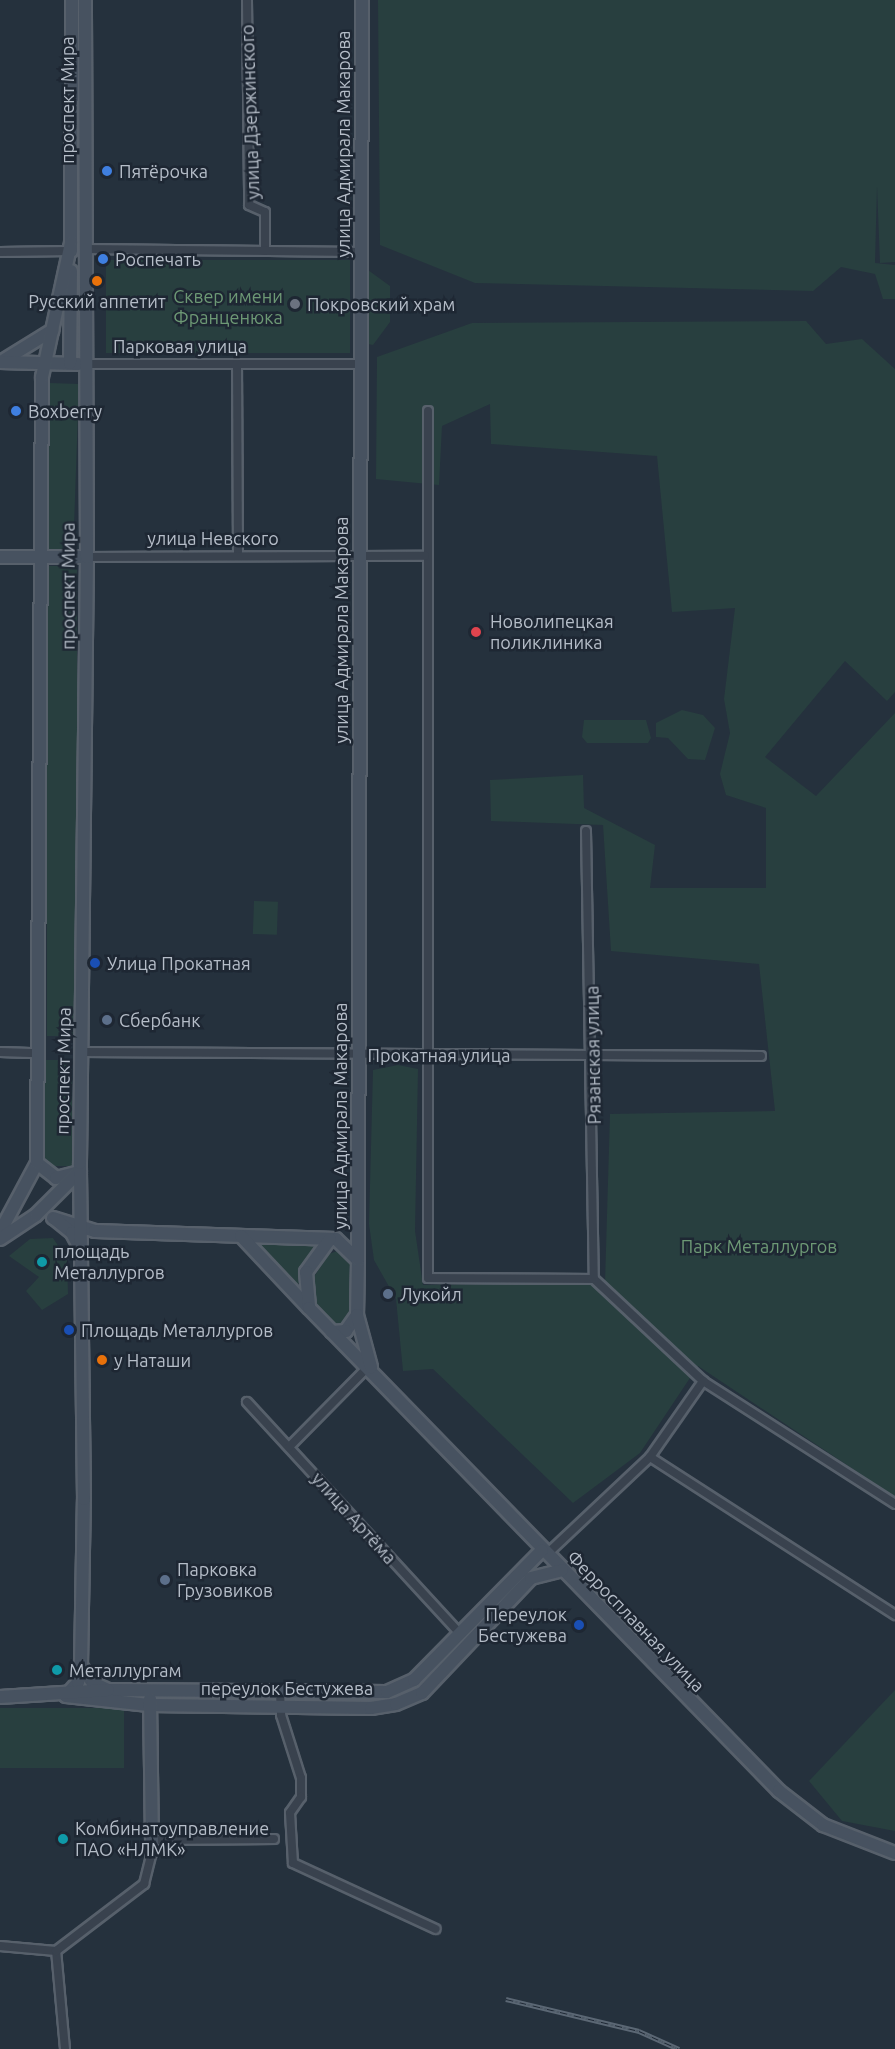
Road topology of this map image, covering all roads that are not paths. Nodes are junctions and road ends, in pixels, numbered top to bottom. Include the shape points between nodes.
1 (72, 0) edge
2 (85, 0) edge
3 (247, 0) edge
4 (362, 0) edge
5 (70, 247) junction
6 (86, 249) junction
7 (265, 251) junction
8 (0, 252) edge
9 (360, 252) junction
10 (53, 330) junction
11 (0, 362) edge
12 (46, 362) junction
13 (76, 364) junction
14 (237, 364) junction
15 (360, 364) junction
16 (428, 411) dead end
17 (238, 556) junction
18 (360, 556) junction
19 (425, 556) junction
20 (0, 557) edge
21 (38, 557) junction
22 (87, 557) junction
23 (586, 831) dead end
24 (0, 1052) edge
25 (82, 1052) junction
26 (38, 1053) junction
27 (359, 1054) junction
28 (425, 1054) junction
29 (594, 1055) junction
30 (761, 1056) dead end
31 (37, 1163) junction
32 (80, 1171) junction
33 (36, 1215) junction
34 (53, 1218) junction
35 (357, 1218) junction
36 (82, 1224) junction
37 (4, 1227) edge
38 (241, 1236) junction
39 (0, 1239) edge
40 (333, 1239) junction
41 (84, 1255) junction
42 (358, 1260) junction
43 (594, 1279) junction
44 (309, 1308) junction
45 (357, 1315) junction
46 (332, 1332) junction
47 (367, 1368) junction
48 (377, 1378) junction
49 (703, 1381) junction
50 (247, 1402) dead end
51 (289, 1447) junction
52 (650, 1456) junction
53 (895, 1504) edge
54 (544, 1552) junction
55 (562, 1570) junction
56 (895, 1615) edge
57 (460, 1634) junction
58 (81, 1666) junction
59 (108, 1690) junction
60 (150, 1692) junction
61 (280, 1693) junction
62 (0, 1696) edge
63 (66, 1696) junction
64 (150, 1705) junction
65 (281, 1707) junction
66 (274, 1839) dead end
67 (152, 1845) junction
68 (895, 1853) edge
69 (436, 1929) dead end
70 (0, 1946) edge
71 (56, 1951) junction
72 (65, 2049) edge

1 - 5 main road, проспект Мира
2 - 6 main road, проспект Мира
3 - 7 street, улица Дзержинского via 249,205 265,212
4 - 9 main road, улица Адмирала Макарова
5 - 8 street
5 - 10 main road, проспект Мира
5 - 13 main road, проспект Мира
6 - 7 street
6 - 13 main road, проспект Мира
7 - 9 street
9 - 15 main road, улица Адмирала Макарова
10 - 11 main road via 30,349
10 - 12 main road, проспект Мира
11 - 12 main road, Парковая улица
12 - 13 main road, Парковая улица
12 - 21 main road, проспект Мира
13 - 14 street, Парковая улица
13 - 22 main road, проспект Мира
14 - 15 street, Парковая улица
14 - 17 street
15 - 18 main road, улица Адмирала Макарова
16 - 19 street
17 - 18 street, улица Невского
17 - 22 street, улица Невского
18 - 19 street, улица Невского
18 - 27 main road, улица Адмирала Макарова
19 - 28 street
20 - 21 main road, улица Невского
21 - 22 main road, улица Невского
21 - 26 main road, проспект Мира
22 - 25 main road, проспект Мира
23 - 29 street, Рязанская улица
24 - 26 street
25 - 27 street, Прокатная улица
25 - 32 main road, проспект Мира
26 - 31 main road, проспект Мира
27 - 28 street, Прокатная улица
27 - 35 main road, улица Адмирала Макарова
28 - 29 street, Прокатная улица
28 - 43 street via 428,1278
29 - 30 street, Прокатная улица
29 - 43 street, Рязанская улица
31 - 32 main road via 56,1178
31 - 37 main road, проспект Мира
32 - 33 main road
32 - 36 main road, проспект Мира
33 - 34 main road
33 - 37 main road
33 - 39 main road
34 - 36 main road
34 - 41 main road via 72,1233
35 - 40 main road
35 - 42 main road, улица Адмирала Макарова
36 - 38 main road via 95,1231
36 - 41 main road, проспект Мира
38 - 40 main road
38 - 44 main road
40 - 42 main road
40 - 44 main road via 306,1272
41 - 58 main road
42 - 45 main road, улица Адмирала Макарова
43 - 49 street
44 - 46 main road, Ферросплавная улица
45 - 46 main road via 346,1331
45 - 48 main road via 362,1348
46 - 47 main road, Ферросплавная улица
47 - 48 main road, Ферросплавная улица
47 - 51 street
48 - 54 main road, Ферросплавная улица
49 - 52 street
49 - 53 street
50 - 51 street, улица Артёма
51 - 57 street, улица Артёма
52 - 54 street
52 - 56 street
54 - 55 main road, Ферросплавная улица
54 - 57 main road, переулок Бестужева
55 - 65 main road, переулок Бестужева via 531,1578 422,1693 371,1708
55 - 68 main road, Ферросплавная улица via 779,1791 823,1825
57 - 61 main road, переулок Бестужева via 414,1680 387,1692
58 - 59 main road via 93,1683
58 - 63 main road via 78,1682
59 - 60 main road, переулок Бестужева
59 - 63 main road, переулок Бестужева
60 - 61 main road, переулок Бестужева
60 - 64 main road
61 - 65 street
62 - 63 main road
63 - 64 main road, переулок Бестужева
64 - 65 main road, переулок Бестужева
64 - 67 main road
65 - 69 street via 301,1778 301,1797 290,1813 293,1863
66 - 67 street
67 - 71 street via 144,1884
70 - 71 street
71 - 72 street

